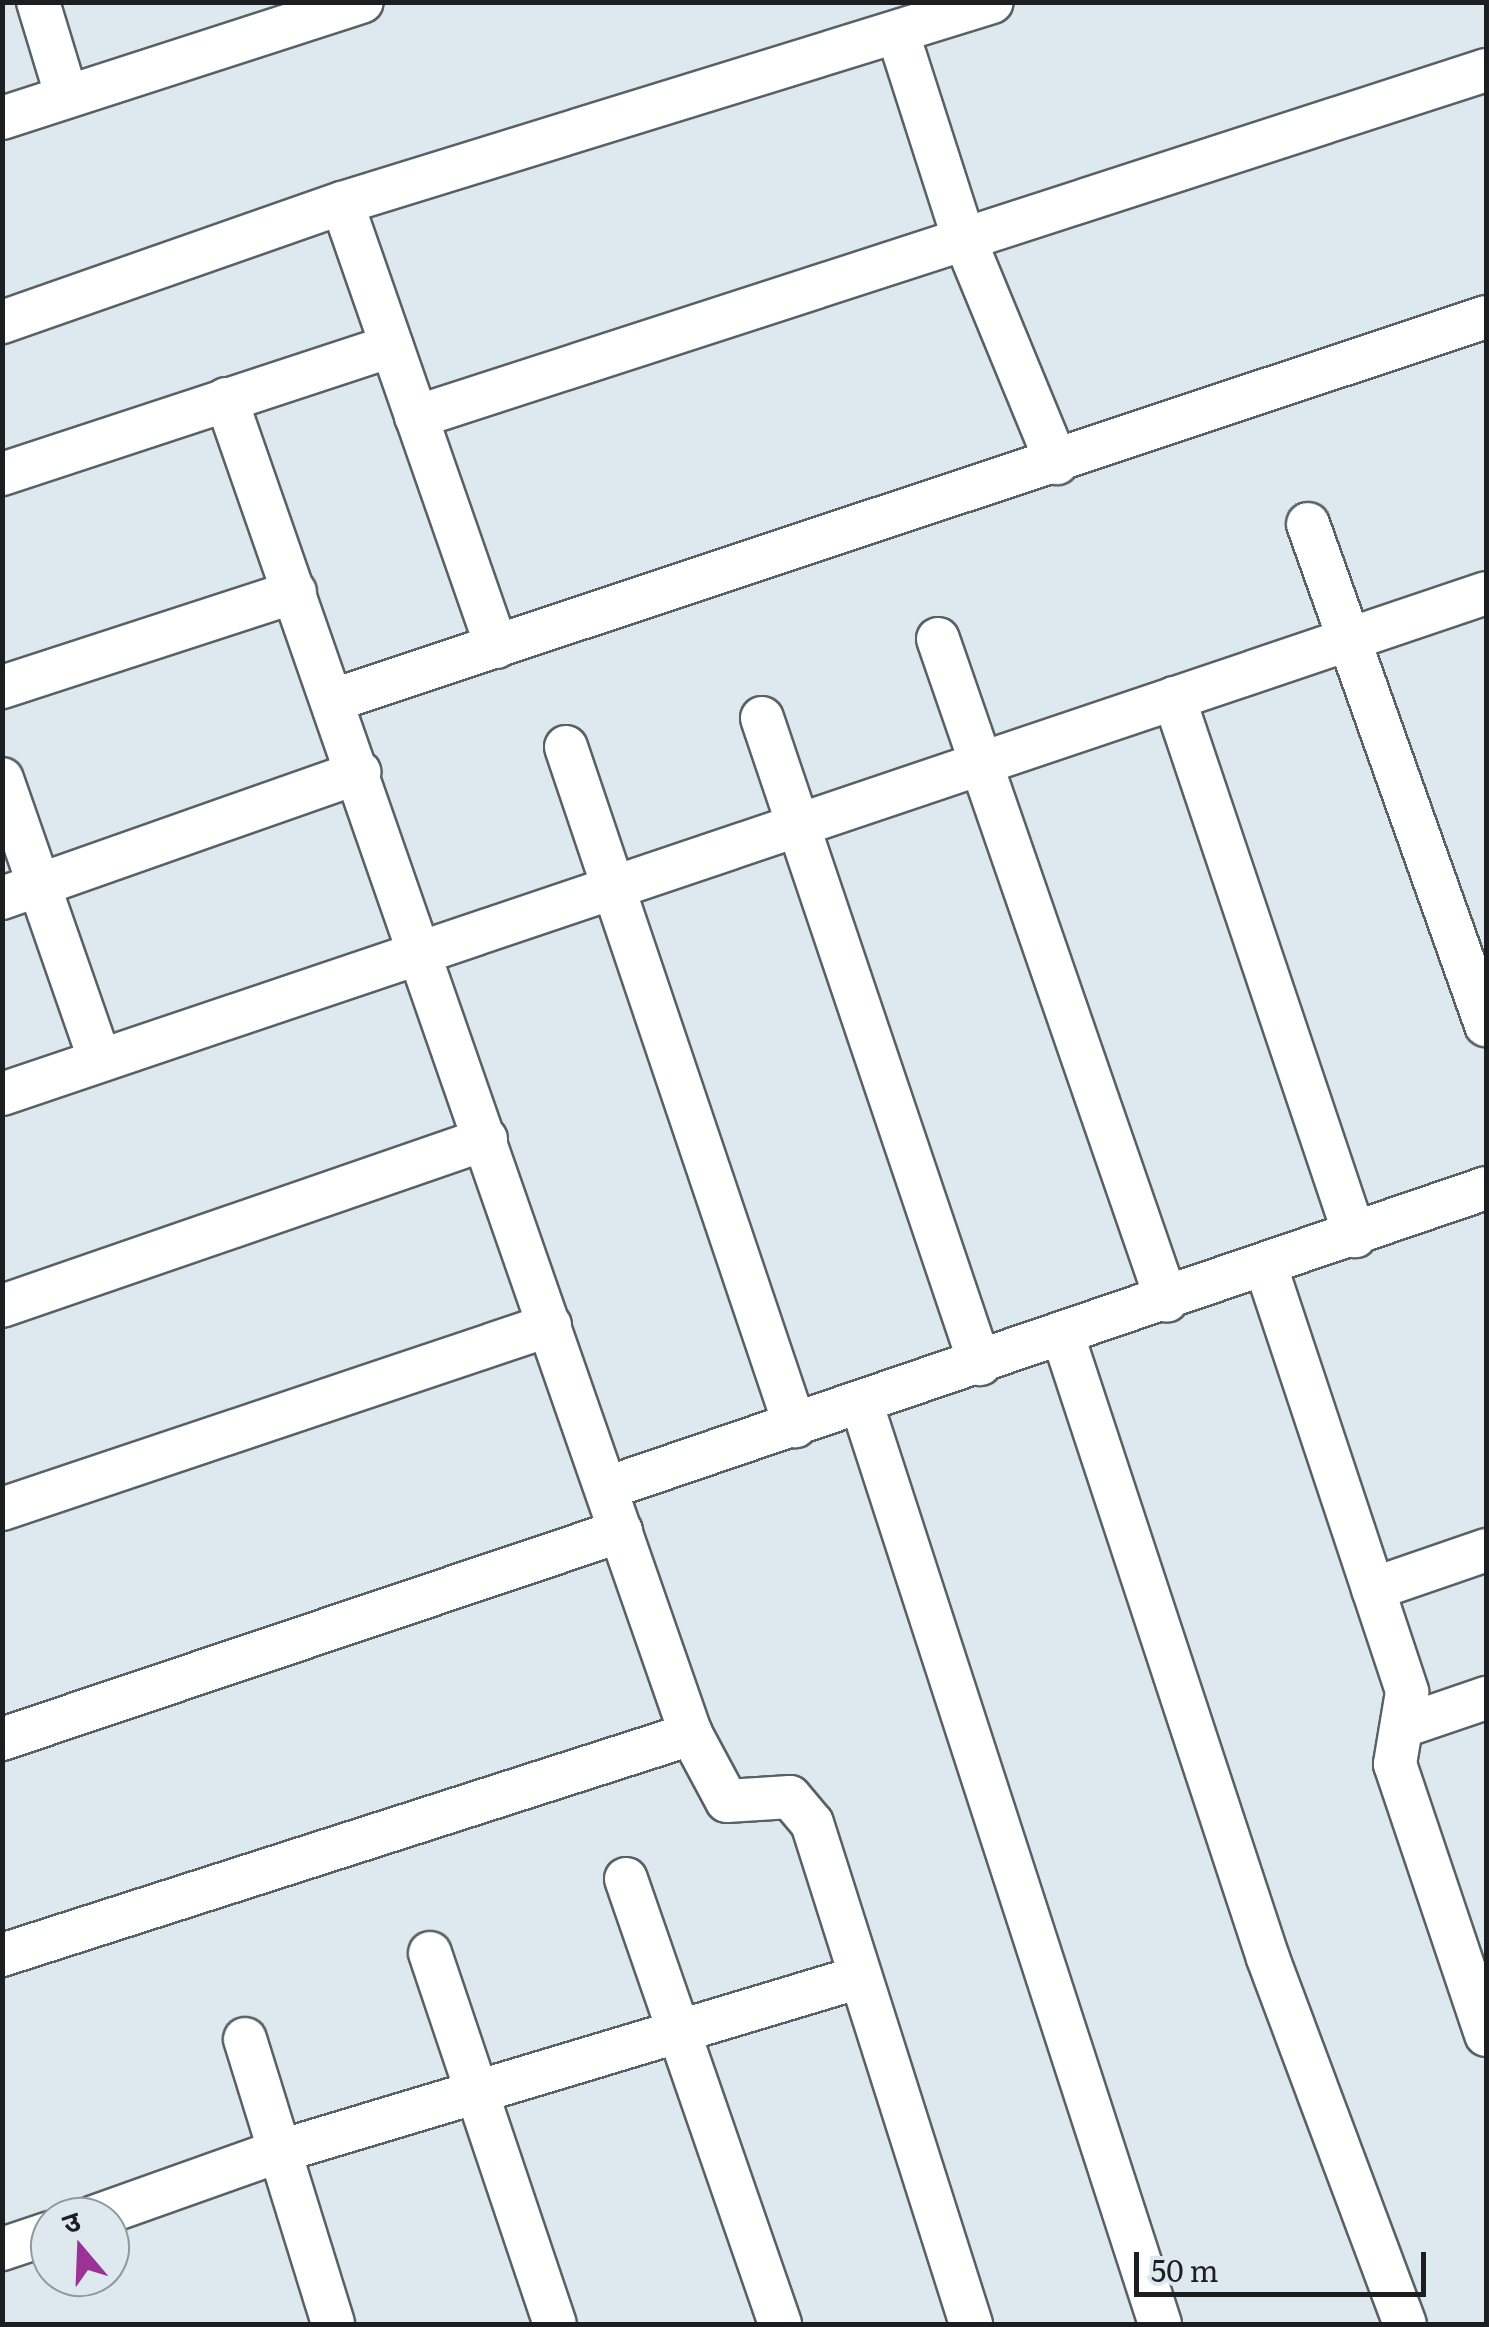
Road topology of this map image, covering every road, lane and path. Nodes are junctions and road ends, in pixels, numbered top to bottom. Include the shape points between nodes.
1 (38, 2) edge
2 (362, 2) edge
3 (992, 2) edge
4 (898, 34) junction
5 (1486, 70) edge
6 (66, 94) junction
7 (2, 118) edge
8 (342, 203) junction
9 (962, 233) junction
10 (1486, 316) edge
11 (2, 322) edge
12 (392, 346) junction
13 (226, 399) junction
14 (416, 416) junction
15 (1057, 463) junction
16 (2, 474) edge
17 (1308, 524) dead end
18 (295, 592) junction
19 (1486, 592) edge
20 (938, 638) dead end
21 (1352, 638) junction
22 (497, 647) junction
23 (2, 688) edge
24 (1174, 698) junction
25 (334, 700) junction
26 (762, 718) dead end
27 (566, 748) dead end
28 (980, 763) junction
29 (359, 772) junction
30 (2, 779) edge
31 (798, 824) junction
32 (616, 886) junction
33 (21, 892) edge
34 (421, 952) junction
35 (1486, 1025) edge
36 (100, 1060) junction
37 (2, 1094) edge
38 (486, 1139) junction
39 (1486, 1188) edge
40 (1354, 1236) junction
41 (1266, 1268) junction
42 (1167, 1301) junction
43 (2, 1306) edge
44 (550, 1325) junction
45 (1064, 1339) junction
46 (980, 1364) junction
47 (862, 1404) junction
48 (795, 1426) junction
49 (607, 1488) junction
50 (2, 1509) edge
51 (621, 1530) junction
52 (1486, 1550) edge
53 (1373, 1589) junction
54 (1486, 1698) edge
55 (1404, 1726) junction
56 (691, 1734) junction
57 (2, 1739) edge
58 (626, 1879) dead end
59 (430, 1953) dead end
60 (2, 1955) edge
61 (860, 1976) junction
62 (679, 2034) junction
63 (1486, 2035) edge
64 (245, 2039) dead end
65 (478, 2097) junction
66 (277, 2152) junction
67 (130, 2204) edge
68 (30, 2239) edge
69 (2, 2249) edge
70 (333, 2324) edge
71 (555, 2324) edge
72 (780, 2324) edge
73 (970, 2324) edge
74 (1160, 2324) edge
75 (1405, 2324) edge

1 - 6 street
2 - 6 street
3 - 4 street
4 - 8 street
4 - 9 street
5 - 9 street
6 - 7 street
8 - 11 street
8 - 12 street
9 - 14 street
9 - 15 street
10 - 15 street
12 - 13 street
12 - 14 street
13 - 16 street
13 - 18 street
14 - 22 street
15 - 22 street
17 - 21 street
18 - 23 street
18 - 25 street
19 - 21 street
20 - 28 street
21 - 24 street
21 - 35 street
22 - 25 street
24 - 28 street
24 - 40 street
25 - 29 street
26 - 31 street
27 - 32 street
28 - 31 street
28 - 42 street
29 - 33 street
29 - 34 street
30 - 33 street
31 - 32 street
31 - 46 street
32 - 34 street
32 - 48 street
33 - 36 street
34 - 36 street
34 - 38 street
36 - 37 street
38 - 43 street
38 - 44 street
39 - 40 street
40 - 41 street
41 - 42 street
41 - 53 street
42 - 45 street
44 - 49 street
44 - 50 street
45 - 46 street
45 - 75 street via 1268,1958
46 - 47 street
47 - 48 street
47 - 74 street
48 - 49 street
49 - 51 street
51 - 56 street
51 - 57 street
52 - 53 street
53 - 55 street via 1407,1692
54 - 55 street
55 - 63 street via 1394,1764
56 - 60 street
56 - 61 street via 727,1802 777,1794 801,1807
58 - 62 street
59 - 65 street
61 - 62 street
61 - 73 street
62 - 65 street
62 - 72 street
64 - 66 street
65 - 66 street
65 - 71 street
66 - 67 street
66 - 70 street
68 - 69 street

